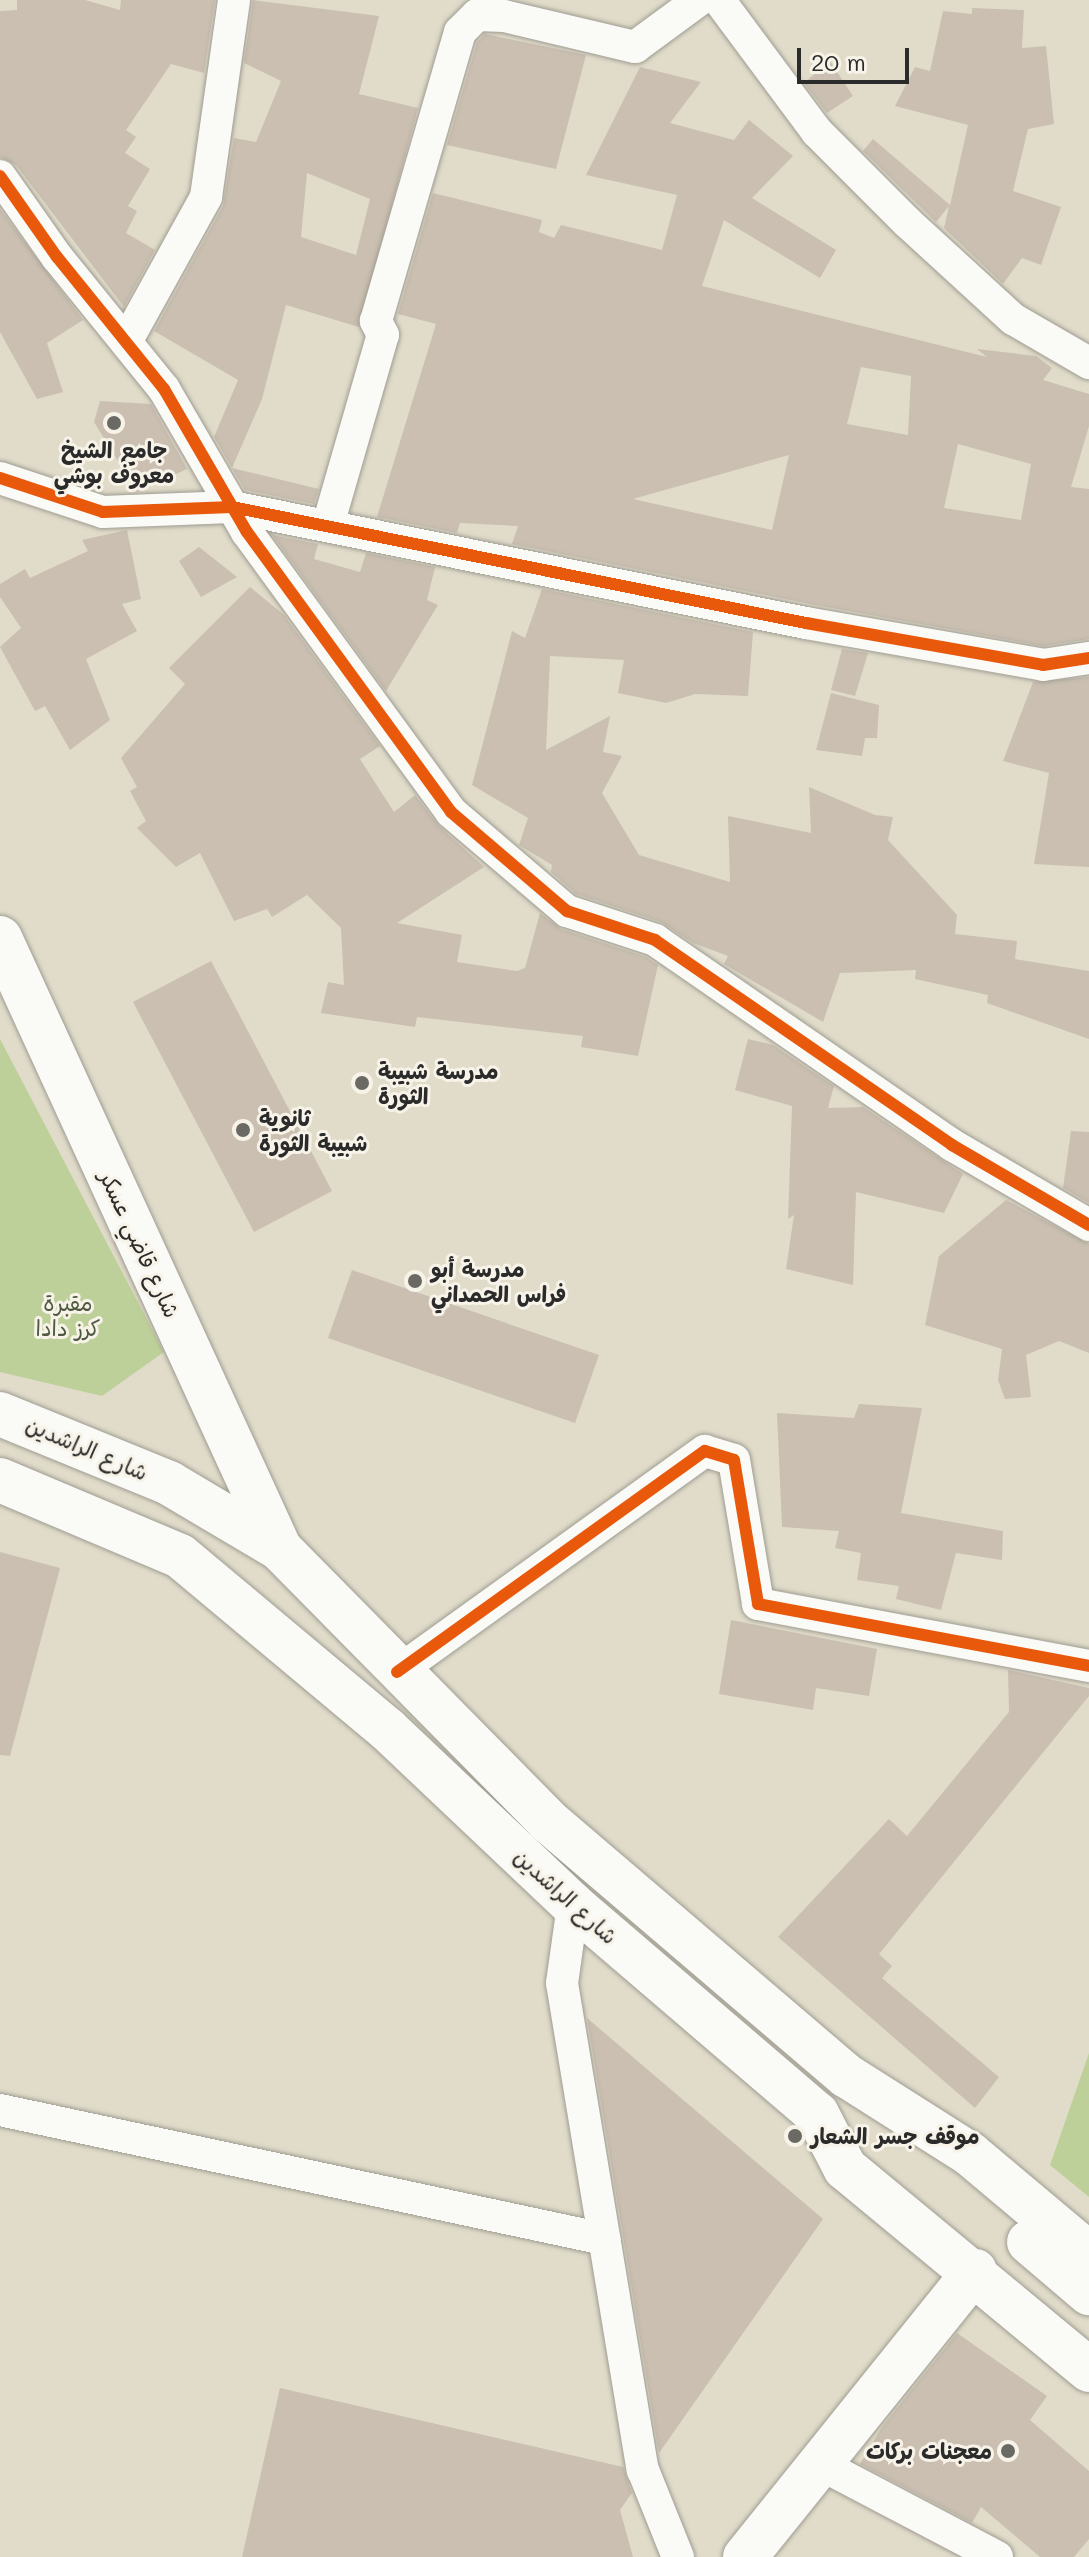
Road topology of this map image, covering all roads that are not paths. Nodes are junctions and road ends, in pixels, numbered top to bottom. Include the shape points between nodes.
1 (234, 0) edge
2 (699, 0) edge
3 (719, 0) edge
4 (0, 176) edge
5 (126, 342) junction
6 (1089, 363) edge
7 (0, 478) edge
8 (232, 507) junction
9 (328, 525) junction
10 (1089, 658) edge
11 (0, 938) edge
12 (1089, 1225) edge
13 (0, 1414) edge
14 (0, 1480) edge
15 (280, 1549) junction
16 (1089, 1666) edge
17 (397, 1672) junction
18 (573, 1905) junction
19 (847, 2076) junction
20 (0, 2110) edge
21 (817, 2114) junction
22 (604, 2239) junction
23 (1089, 2254) edge
24 (975, 2271) junction
25 (1089, 2293) edge
26 (1089, 2329) edge
27 (1089, 2370) edge
28 (820, 2464) junction
29 (678, 2557) edge
30 (745, 2557) edge
31 (997, 2557) edge

1 - 5 street via 206,197
2 - 9 street via 635,47 504,16 477,15 460,32 414,205 404,215 376,321 383,335
3 - 6 street via 817,132 907,222 1013,319
4 - 5 street
5 - 8 street via 164,389
7 - 8 street via 103,512
8 - 9 street
8 - 12 street via 451,812 567,911 655,940 952,1145
9 - 10 street via 806,623 1028,662
11 - 15 main road, شارع قاضي عسكر
13 - 15 main road, شارع الراشدين via 169,1483
14 - 18 main road, شارع الراشدين via 180,1556 388,1730
15 - 17 main road, شارع الراشدين
16 - 17 street via 758,1604 734,1460 705,1451
17 - 19 main road, شارع الراشدين via 547,1820
18 - 21 main road, شارع الراشدين
18 - 22 street via 562,1983
19 - 23 main road, شارع الراشدين via 970,2154
19 - 25 main road
20 - 22 street
21 - 24 main road, شارع الراشدين via 845,2168
21 - 26 main road
22 - 29 street via 643,2470
24 - 27 main road, شارع الراشدين
24 - 28 main road
28 - 30 main road
28 - 31 street

